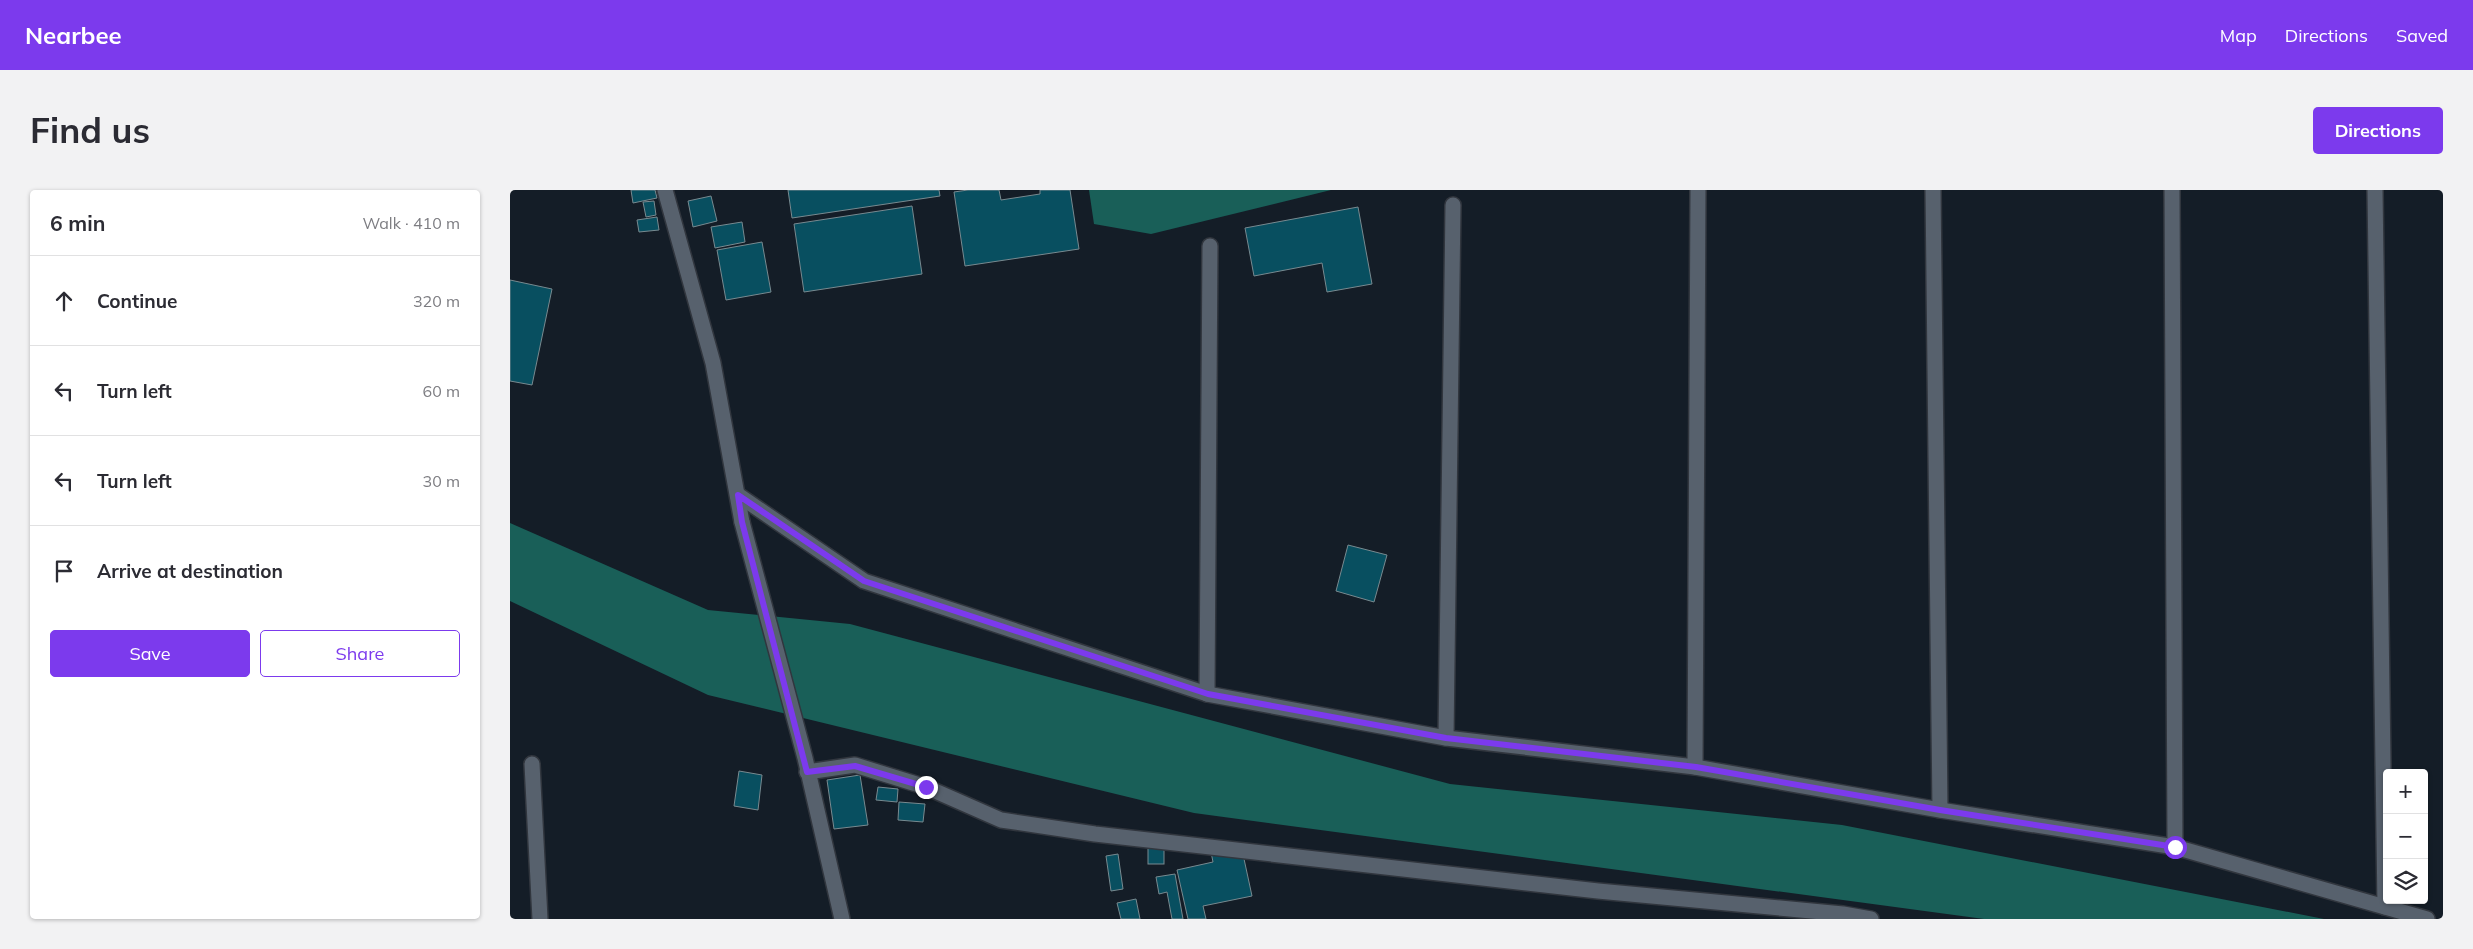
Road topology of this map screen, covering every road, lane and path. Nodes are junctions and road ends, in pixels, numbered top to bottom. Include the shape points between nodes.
1 (665, 190) edge
2 (1698, 190) edge
3 (1933, 190) edge
4 (2172, 190) edge
5 (2375, 190) edge
6 (1453, 205) dead end
7 (1210, 246) dead end
8 (738, 495) junction
9 (1208, 694) junction
10 (1446, 738) junction
11 (532, 764) dead end
12 (806, 765) junction
13 (1696, 767) junction
14 (1940, 810) junction
15 (2175, 847) junction
16 (2385, 907) junction
17 (540, 919) edge
18 (842, 919) edge
19 (1871, 919) edge
20 (2427, 919) edge

1 - 8 street via 713,363
2 - 13 street
3 - 14 street
4 - 15 street
5 - 16 street
6 - 10 street
7 - 9 street
8 - 9 street via 864,581
8 - 12 street via 742,522
9 - 10 street
10 - 13 street
11 - 17 street
12 - 18 street
12 - 19 street via 855,766 926,787 1001,820 1095,834
13 - 14 street
14 - 15 street
15 - 16 street
16 - 20 street

